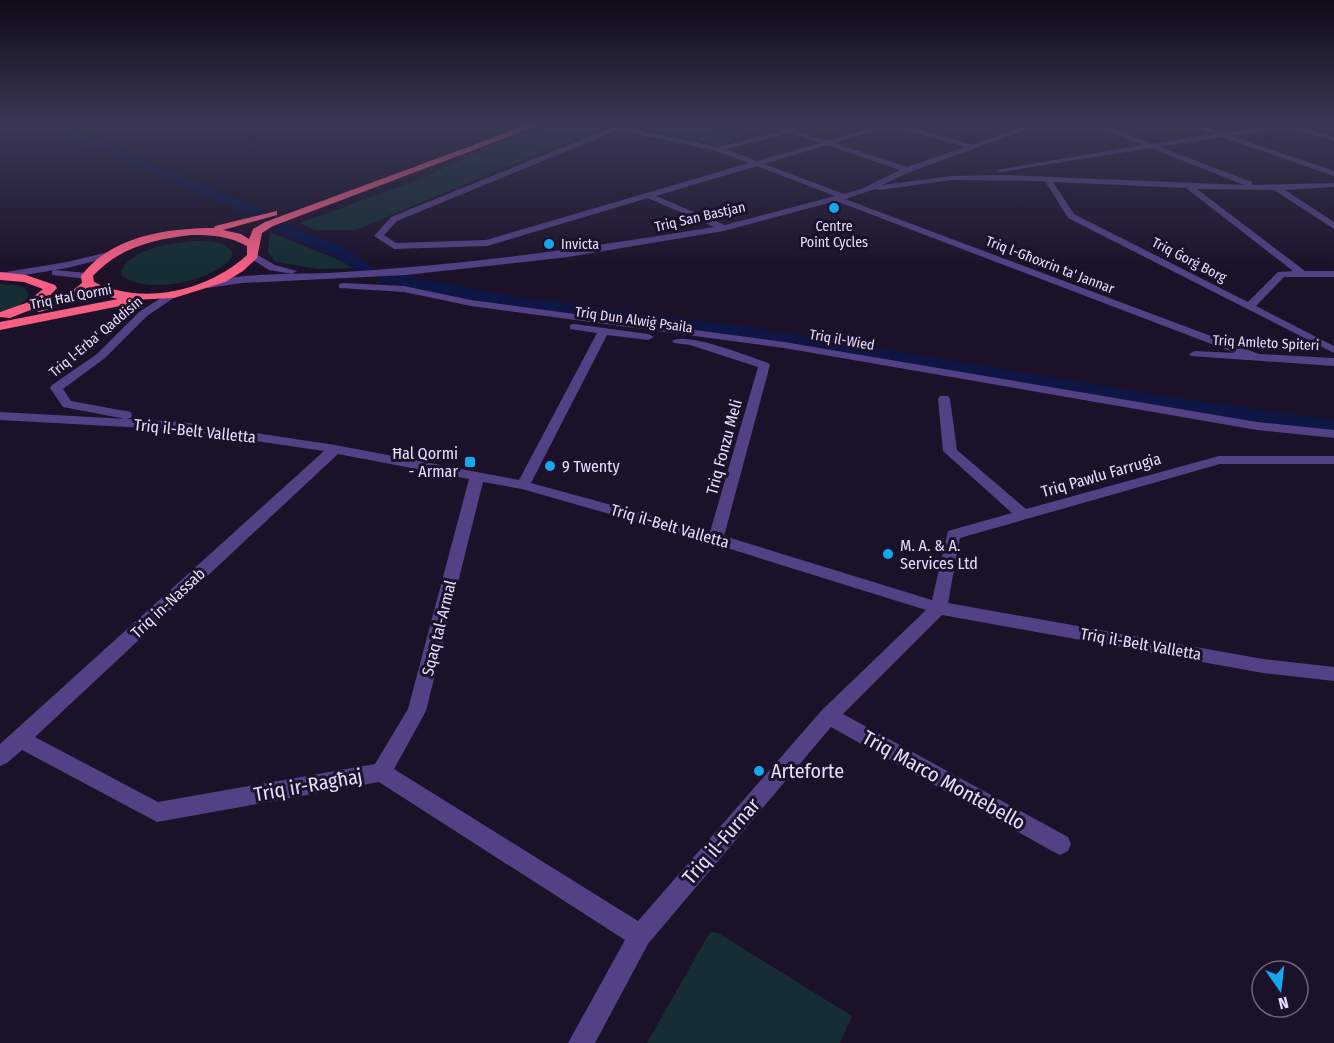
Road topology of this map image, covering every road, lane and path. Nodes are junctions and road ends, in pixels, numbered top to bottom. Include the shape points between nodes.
1 (389, 172) edge
2 (407, 172) edge
3 (511, 172) edge
4 (732, 172) edge
5 (777, 172) edge
6 (904, 172) edge
7 (993, 172) edge
8 (1218, 172) edge
9 (952, 178) junction
10 (1047, 178) junction
11 (1334, 185) edge
12 (1188, 186) junction
13 (1254, 188) junction
14 (1276, 188) junction
15 (864, 191) junction
16 (649, 196) junction
17 (839, 197) junction
18 (1334, 226) edge
19 (724, 228) junction
20 (196, 232) junction
21 (253, 250) junction
22 (108, 255) junction
23 (28, 273) junction
24 (349, 274) junction
25 (1303, 274) junction
26 (1334, 274) edge
27 (0, 276) edge
28 (87, 280) junction
29 (208, 285) junction
30 (343, 286) dead end
31 (176, 293) junction
32 (147, 297) junction
33 (1250, 306) junction
34 (0, 316) edge
35 (534, 320) dead end
36 (0, 327) edge
37 (603, 332) junction
38 (1334, 350) edge
39 (1195, 354) dead end
40 (1254, 356) junction
41 (1334, 362) edge
42 (764, 365) joint
43 (945, 399) dead end
44 (0, 417) edge
45 (182, 426) junction
46 (1334, 434) edge
47 (335, 449) junction
48 (1334, 460) edge
49 (477, 477) junction
50 (523, 485) junction
51 (1023, 515) junction
52 (716, 539) junction
53 (939, 608) junction
54 (1334, 674) edge
55 (829, 716) junction
56 (20, 739) junction
57 (0, 757) edge
58 (381, 772) junction
59 (1060, 844) dead end
60 (640, 936) junction
61 (580, 1043) edge

1 - 20 highway via 268,215
2 - 21 highway via 283,217 257,231
3 - 16 street via 394,219 379,236 394,246 487,243
4 - 16 street
5 - 17 street, Triq l-Għoxrin ta' Jannar
6 - 15 street, Triq San Bastjan
7 - 9 street
8 - 13 street
9 - 10 street
9 - 15 street
10 - 12 street
10 - 33 street, Triq Ġorġ Borg via 1071,216
11 - 14 street
12 - 13 street
12 - 25 street
13 - 14 street
14 - 18 street
15 - 17 street, Triq San Bastjan
16 - 19 street
17 - 19 street, Triq San Bastjan
17 - 40 street, Triq l-Għoxrin ta' Jannar
19 - 24 street, Triq San Bastjan via 568,254 406,272
20 - 21 highway via 233,234 246,239
20 - 22 highway via 147,240
21 - 24 street, Triq San Bastjan via 272,268
21 - 29 highway via 245,266
22 - 23 street
22 - 28 highway, Triq Ħal Qormi via 93,265
23 - 27 street
23 - 28 street
24 - 29 street, Triq San Bastjan
25 - 26 street
25 - 33 street via 1281,274
27 - 34 highway via 26,279 51,288 45,297 26,308
28 - 32 highway via 99,292
28 - 34 highway, Triq Ħal Qormi via 76,294 56,303
29 - 31 highway
30 - 46 street, Triq il-Wied via 404,289 471,303 784,345 1257,426
31 - 32 highway
31 - 45 street, Triq l-Erba' Qaddisin via 143,314 101,356 56,388 67,404
32 - 36 highway, Triq Ħal Qormi
33 - 38 street, Triq Ġorġ Borg
35 - 37 street, Triq Dun Alwiġ Psaila
37 - 42 street, Triq Dun Alwiġ Psaila via 691,342
37 - 50 street
39 - 40 street, Triq Amleto Spiteri
40 - 41 street, Triq Amleto Spiteri
42 - 52 street, Triq Fonzu Meli
43 - 51 street via 951,451
44 - 45 street, Triq il-Belt Valletta
45 - 47 street, Triq il-Belt Valletta
47 - 49 street, Triq il-Belt Valletta
47 - 56 street, Triq in-Nassab
48 - 51 street, Triq Pawlu Farrugia via 1219,460
49 - 50 street, Triq il-Belt Valletta
49 - 58 street, Sqaq tal-Armal via 417,711
50 - 52 street, Triq il-Belt Valletta
51 - 53 street, Triq Pawlu Farrugia via 953,535
52 - 53 street, Triq il-Belt Valletta
53 - 54 street, Triq il-Belt Valletta via 1263,666
53 - 55 street, Triq il-Furnar
55 - 59 street, Triq Marco Montebello
55 - 60 street, Triq il-Furnar
56 - 57 street, Triq in-Nassab
56 - 58 street, Triq ir-Ragħaj via 157,812
58 - 60 street, Triq ir-Ragħaj
60 - 61 street, Triq il-Furnar

